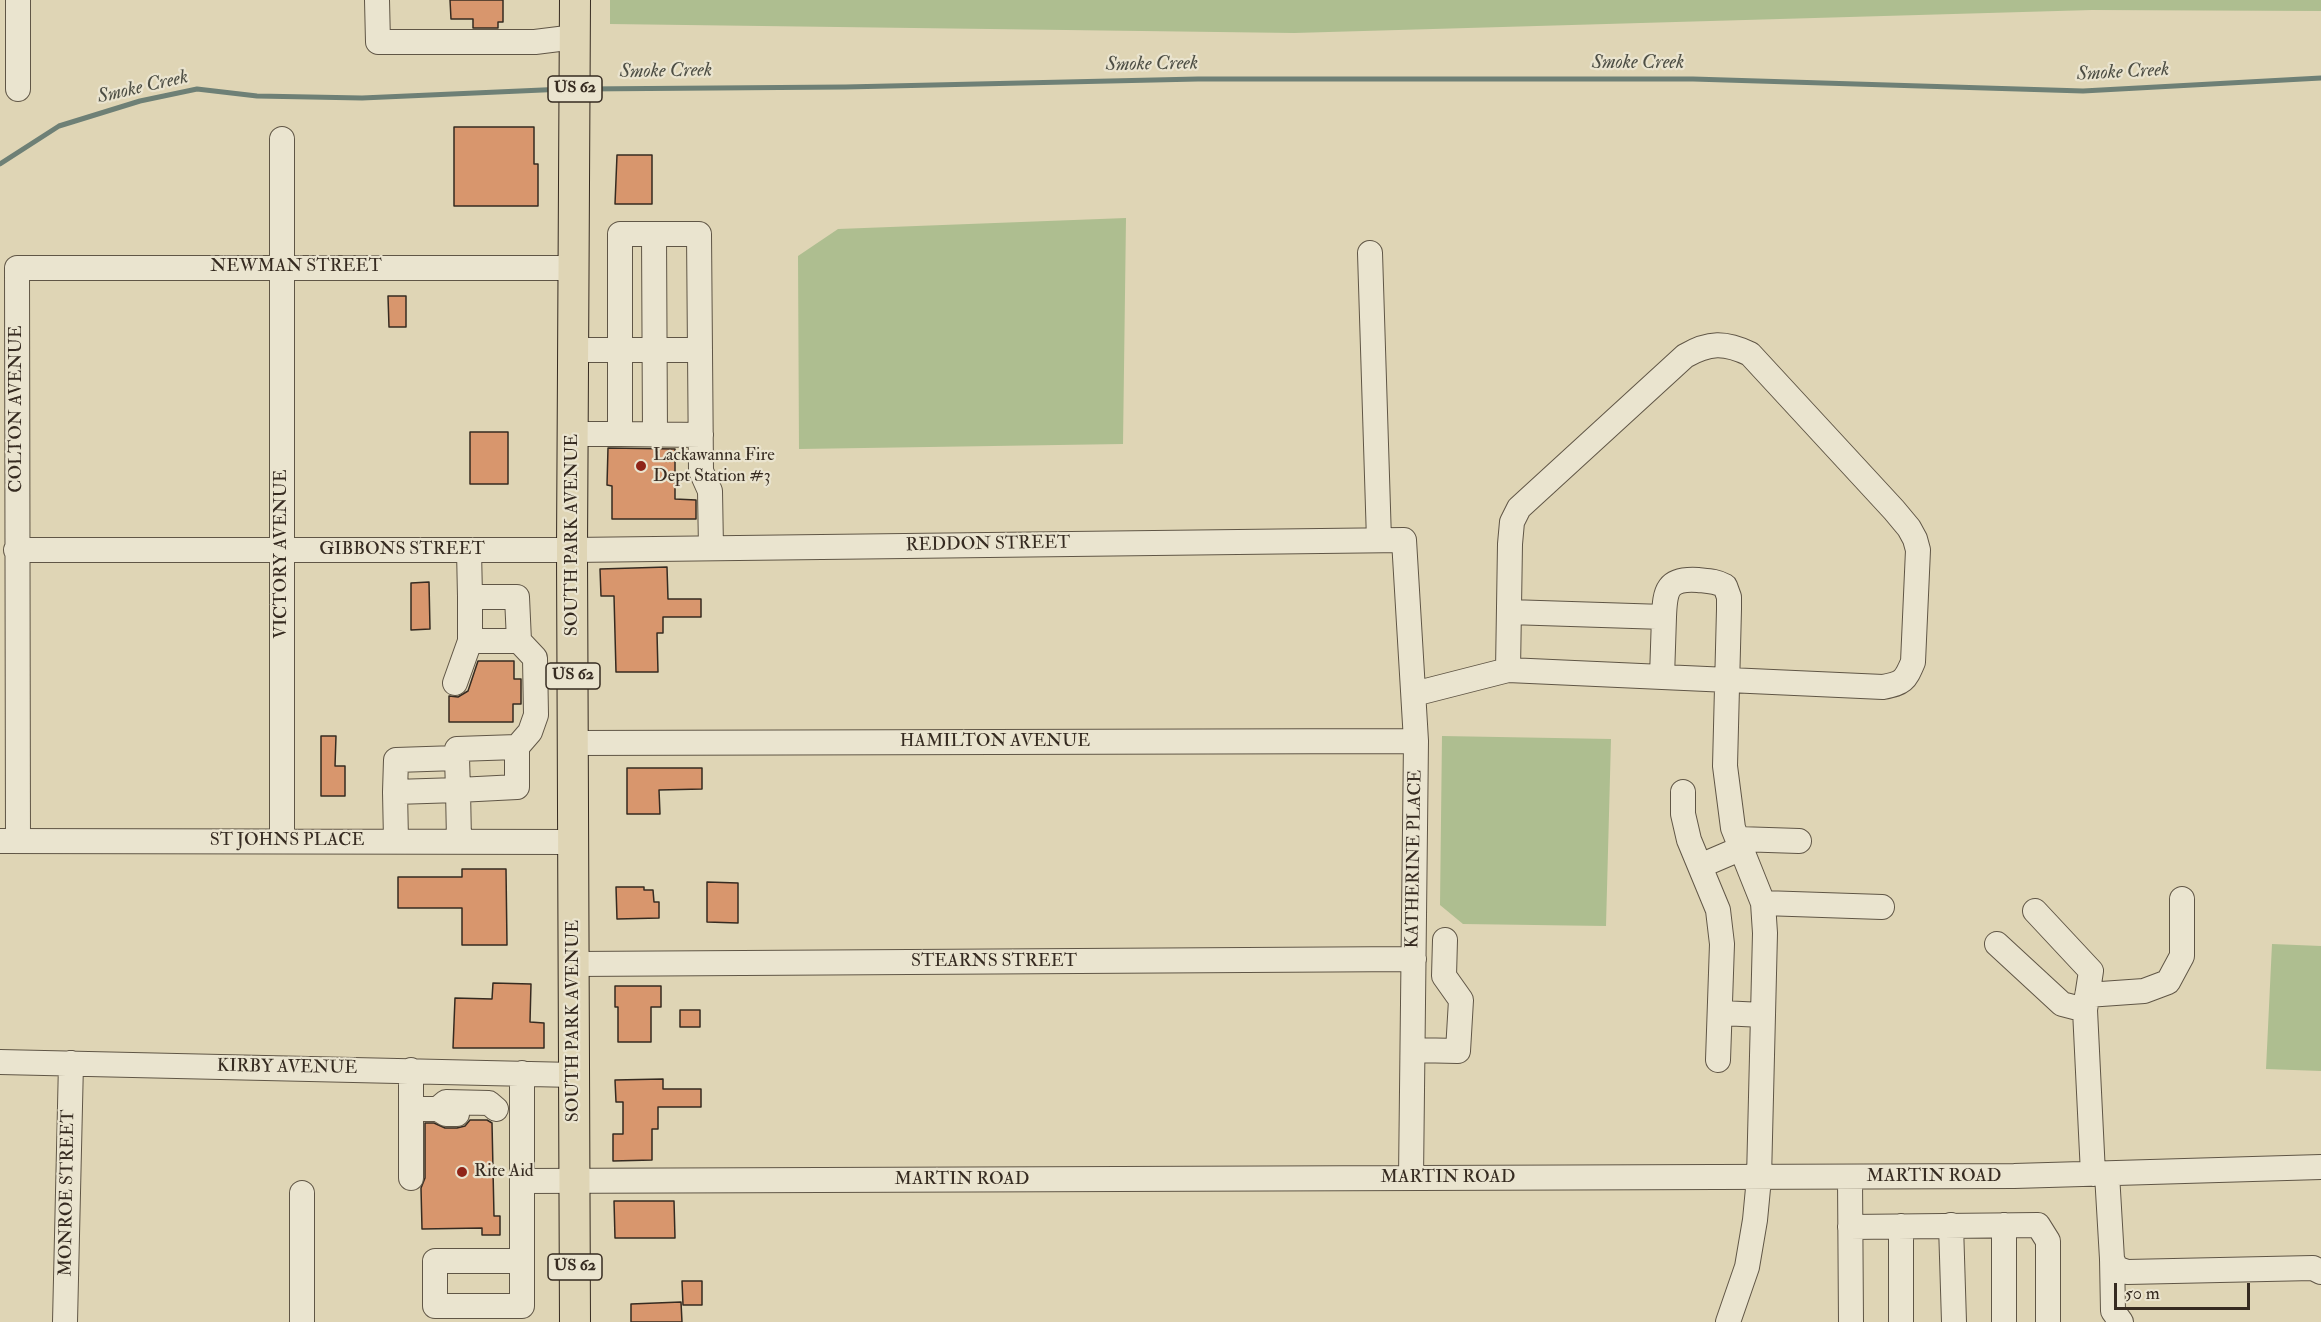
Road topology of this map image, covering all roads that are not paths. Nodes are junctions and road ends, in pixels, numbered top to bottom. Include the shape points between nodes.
1 (18, 0) edge
2 (377, 0) edge
3 (575, 0) edge
4 (575, 37) junction
5 (18, 89) dead end
6 (282, 139) dead end
7 (654, 234) junction
8 (1370, 254) dead end
9 (282, 267) junction
10 (17, 268) joint
11 (574, 268) junction
12 (573, 350) junction
13 (620, 350) junction
14 (655, 350) junction
15 (700, 350) junction
16 (573, 434) junction
17 (620, 434) junction
18 (655, 435) junction
19 (701, 435) junction
20 (1378, 540) junction
21 (1404, 540) joint
22 (711, 548) junction
23 (282, 550) junction
24 (469, 550) junction
25 (573, 550) junction
26 (11, 559) edge
27 (470, 597) junction
28 (1509, 612) junction
29 (1664, 616) junction
30 (470, 641) junction
31 (519, 641) junction
32 (1508, 670) junction
33 (1662, 677) junction
34 (1727, 680) junction
35 (455, 682) dead end
36 (535, 687) junction
37 (573, 687) junction
38 (1413, 694) junction
39 (1416, 741) junction
40 (573, 743) junction
41 (517, 747) junction
42 (457, 758) junction
43 (458, 790) junction
44 (395, 792) junction
45 (1683, 792) dead end
46 (396, 840) junction
47 (9, 841) edge
48 (282, 841) junction
49 (459, 841) junction
50 (1799, 841) dead end
51 (574, 842) junction
52 (1740, 844) junction
53 (1700, 866) junction
54 (2182, 899) dead end
55 (1763, 903) junction
56 (1882, 907) dead end
57 (2035, 911) dead end
58 (1445, 940) dead end
59 (1997, 944) dead end
60 (1414, 959) junction
61 (574, 964) junction
62 (2086, 1002) junction
63 (1721, 1013) junction
64 (1763, 1015) junction
65 (1413, 1050) junction
66 (1718, 1060) dead end
67 (0, 1062) edge
68 (70, 1063) junction
69 (411, 1070) junction
70 (522, 1073) junction
71 (574, 1075) junction
72 (411, 1109) junction
73 (496, 1109) junction
74 (522, 1109) junction
75 (456, 1112) junction
76 (2321, 1167) edge
77 (2100, 1174) junction
78 (411, 1178) dead end
79 (1412, 1178) junction
80 (1759, 1178) junction
81 (1850, 1178) junction
82 (523, 1181) junction
83 (575, 1182) junction
84 (302, 1193) dead end
85 (2004, 1225) junction
86 (1900, 1226) junction
87 (1951, 1226) junction
88 (1850, 1227) junction
89 (2112, 1259) junction
90 (522, 1261) dead end
91 (2321, 1272) edge
92 (65, 1322) edge
93 (302, 1322) edge
94 (575, 1322) edge
95 (1728, 1322) edge
96 (1851, 1322) edge
97 (1901, 1322) edge
98 (1954, 1322) edge
99 (2004, 1322) edge
100 (2048, 1322) edge
101 (2121, 1322) edge

1 - 5 street
2 - 4 street via 378,42 535,42
3 - 4 main road, SOUTH PARK AVENUE / US 62
4 - 11 main road, SOUTH PARK AVENUE / US 62
6 - 9 street, VICTORY AVENUE
7 - 13 street via 620,234
7 - 14 street
7 - 15 street via 699,234
8 - 20 street
9 - 10 street, NEWMAN STREET
9 - 11 street, NEWMAN STREET
9 - 23 street, VICTORY AVENUE
10 - 26 street, COLTON AVENUE
11 - 12 main road, SOUTH PARK AVENUE / US 62
12 - 13 street
12 - 16 main road, SOUTH PARK AVENUE / US 62
13 - 14 street
13 - 17 street
14 - 15 street
14 - 18 street
15 - 19 street
16 - 17 street
16 - 25 main road, SOUTH PARK AVENUE / US 62
17 - 18 street
18 - 19 street
19 - 22 street via 701,471 710,492
20 - 21 street, REDDON STREET
20 - 22 street, REDDON STREET
21 - 38 street, KATHERINE PLACE
22 - 25 street, REDDON STREET
23 - 24 street, GIBBONS STREET
23 - 26 street, GIBBONS STREET
23 - 48 street, VICTORY AVENUE
24 - 25 street, GIBBONS STREET
24 - 27 street
25 - 37 main road, SOUTH PARK AVENUE / US 62
26 - 47 street, COLTON AVENUE
27 - 30 street
27 - 31 street via 517,597
28 - 29 street
28 - 32 street
28 - 34 street via 1512,522 1519,508 1685,356 1701,346 1735,347 1750,354 1894,510 1909,528 1918,550 1913,662 1899,684 1883,687
29 - 33 street
29 - 34 street via 1665,596 1678,581 1718,581 1725,586 1729,597
30 - 31 street
30 - 35 street
31 - 36 street via 535,658
32 - 33 street
32 - 38 street
33 - 34 street
34 - 52 street via 1725,766 1733,828
36 - 37 street
36 - 41 street via 536,715 530,732
37 - 40 main road, SOUTH PARK AVENUE / US 62
38 - 39 street, KATHERINE PLACE
39 - 40 street, HAMILTON AVENUE
39 - 60 street, KATHERINE PLACE
40 - 51 main road, SOUTH PARK AVENUE / US 62
41 - 42 street via 457,748
41 - 43 street via 517,787
42 - 43 street
42 - 44 street via 396,760
43 - 44 street
43 - 49 street
44 - 46 street
45 - 53 street via 1683,814
46 - 48 street, ST JOHNS PLACE
46 - 49 street, ST JOHNS PLACE
47 - 48 street, ST JOHNS PLACE
49 - 51 street, ST JOHNS PLACE
50 - 52 street
51 - 61 main road, SOUTH PARK AVENUE / US 62
52 - 53 street
52 - 55 street
53 - 63 street via 1718,910 1722,944
54 - 62 street via 2182,956 2168,982 2144,991
55 - 56 street
55 - 64 street
57 - 62 street via 2091,971
58 - 65 street via 1444,976 1461,1000 1458,1051
59 - 62 street via 2062,1004
60 - 61 street, STEARNS STREET
60 - 65 street, KATHERINE PLACE
61 - 71 main road, SOUTH PARK AVENUE / US 62
62 - 77 street
63 - 64 street
63 - 66 street
64 - 80 street
65 - 79 street, KATHERINE PLACE
67 - 68 street, KIRBY AVENUE
68 - 69 street, KIRBY AVENUE
68 - 92 street, MONROE STREET
69 - 70 street, KIRBY AVENUE
69 - 72 street
70 - 71 street, KIRBY AVENUE
70 - 74 street
71 - 83 main road, SOUTH PARK AVENUE / US 62
72 - 75 street
72 - 78 street
73 - 74 street
73 - 75 street via 488,1114
73 - 75 street via 489,1102 446,1102
74 - 82 street
76 - 77 street, MARTIN ROAD
77 - 81 street, MARTIN ROAD
77 - 89 street
79 - 80 street, MARTIN ROAD
79 - 83 street, MARTIN ROAD
80 - 81 street, MARTIN ROAD
80 - 95 street via 1747,1267
81 - 88 street
82 - 83 street, MARTIN ROAD
82 - 90 street
83 - 94 main road, SOUTH PARK AVENUE / US 62
84 - 93 street
85 - 87 street
85 - 99 street
85 - 100 street via 2038,1225 2048,1241
86 - 87 street
86 - 88 street
86 - 97 street
87 - 98 street
88 - 96 street
89 - 91 street via 2116,1268 2127,1272 2313,1268
89 - 101 street via 2113,1311

